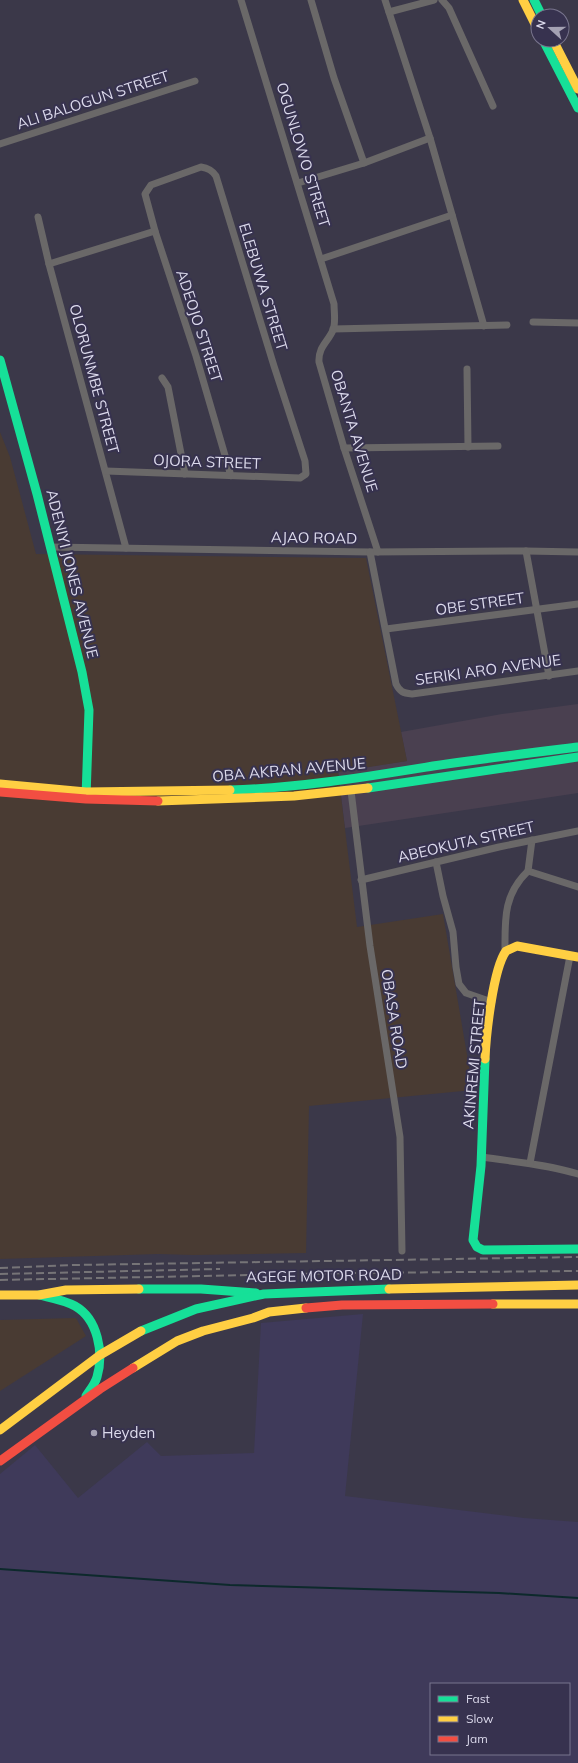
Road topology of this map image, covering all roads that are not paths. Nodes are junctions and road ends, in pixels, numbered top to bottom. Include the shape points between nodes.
1 (241, 0) edge
2 (311, 0) edge
3 (385, 0) edge
4 (434, 0) edge
5 (442, 0) edge
6 (523, 0) edge
7 (389, 12) junction
8 (530, 14) edge
9 (551, 48) edge
10 (552, 48) edge
11 (195, 81) dead end
12 (578, 89) edge
13 (493, 106) dead end
14 (578, 108) edge
15 (430, 138) junction
16 (0, 144) edge
17 (364, 163) junction
18 (298, 183) junction
19 (151, 185) joint
20 (452, 215) junction
21 (38, 217) dead end
22 (155, 231) junction
23 (321, 259) junction
24 (49, 264) junction
25 (334, 319) joint
26 (533, 322) dead end
27 (578, 323) edge
28 (507, 325) dead end
29 (484, 326) junction
30 (333, 330) junction
31 (0, 360) edge
32 (467, 369) dead end
33 (162, 378) dead end
34 (498, 446) dead end
35 (468, 447) junction
36 (344, 448) junction
37 (106, 471) junction
38 (185, 474) junction
39 (306, 474) joint
40 (231, 476) junction
41 (50, 547) junction
42 (126, 548) junction
43 (526, 550) junction
44 (370, 552) junction
45 (378, 552) junction
46 (578, 552) edge
47 (578, 604) edge
48 (537, 610) junction
49 (386, 629) junction
50 (578, 671) edge
51 (549, 676) junction
52 (578, 747) edge
53 (578, 756) edge
54 (0, 784) edge
55 (351, 791) junction
56 (0, 792) edge
57 (86, 795) junction
58 (578, 831) edge
59 (532, 840) junction
60 (436, 862) junction
61 (528, 871) junction
62 (361, 880) junction
63 (578, 887) edge
64 (505, 952) junction
65 (574, 957) edge
66 (492, 1002) junction
67 (482, 1157) junction
68 (530, 1163) junction
69 (578, 1174) edge
70 (578, 1249) edge
71 (402, 1252) dead end
72 (578, 1286) edge
73 (264, 1294) junction
74 (0, 1295) edge
75 (38, 1295) junction
76 (578, 1304) edge
77 (100, 1355) junction
78 (81, 1403) junction
79 (0, 1430) edge
80 (0, 1461) edge

1 - 18 street, OGUNLOWO STREET
2 - 17 street via 334,78
3 - 7 street
4 - 7 street
5 - 13 street via 449,8
6 - 8 main road
7 - 15 street
9 - 14 main road
10 - 12 main road
11 - 16 street, ALI BALOGUN STREET
15 - 17 street
15 - 20 street
17 - 18 street
18 - 23 street, OGUNLOWO STREET
19 - 22 street, ADEOJO STREET via 145,194
19 - 39 street, ELEBUWA STREET via 200,167 213,171 216,176 305,461
20 - 23 street
20 - 29 street
21 - 24 street, OLORUNMBE STREET
22 - 24 street
22 - 40 street, ADEOJO STREET via 196,356
23 - 25 street, OGUNLOWO STREET via 334,304
24 - 37 street, OLORUNMBE STREET
25 - 30 street, OBANTA AVENUE
26 - 27 street
28 - 29 street
29 - 30 street
30 - 36 street, OBANTA AVENUE via 321,348 319,362
31 - 41 main road, ADENIYI JONES AVENUE
32 - 35 street
33 - 38 street via 168,387
34 - 35 street
35 - 36 street
36 - 45 street, OBANTA AVENUE
37 - 38 street, OJORA STREET
37 - 42 street, OLORUNMBE STREET
38 - 40 street, OJORA STREET
39 - 40 street, OJORA STREET via 300,478
41 - 42 street, AJAO ROAD
41 - 57 main road, ADENIYI JONES AVENUE via 74,634 88,710
42 - 44 street, AJAO ROAD
43 - 45 street, AJAO ROAD
43 - 46 street, AJAO ROAD
43 - 48 street
44 - 45 street, AJAO ROAD
44 - 49 street, SERIKI ARO AVENUE
47 - 48 street, OBE STREET
48 - 49 street, OBE STREET
48 - 51 street
49 - 51 street, SERIKI ARO AVENUE via 396,684 404,693
50 - 51 street, SERIKI ARO AVENUE
52 - 57 main road, OBA AKRAN AVENUE via 303,786
53 - 55 main road, OBA AKRAN AVENUE
54 - 57 main road, OBA AKRAN AVENUE
55 - 57 main road, OBA AKRAN AVENUE via 204,800
55 - 62 street, OBASA ROAD
56 - 57 main road, OBA AKRAN AVENUE
58 - 59 street, ABEOKUTA STREET
59 - 60 street, ABEOKUTA STREET
59 - 61 street
60 - 62 street, ABEOKUTA STREET
60 - 66 street via 454,932 456,967 460,984 466,993
61 - 63 street
61 - 64 street via 520,878 511,893 505,919
62 - 71 street, OBASA ROAD via 400,1137
64 - 65 main road via 517,946
64 - 66 main road, AKINREMI STREET
65 - 68 street
66 - 67 main road, AKINREMI STREET via 484,1085
67 - 68 street
67 - 70 main road, AKINREMI STREET via 473,1240 477,1247 484,1250
68 - 69 street
72 - 73 main road, AGEGE MOTOR ROAD
73 - 75 main road, AGEGE MOTOR ROAD via 201,1289 122,1289 66,1290
73 - 77 main road via 189,1312 131,1336
74 - 75 main road, AGEGE MOTOR ROAD
75 - 77 main road via 71,1304 86,1315 98,1339
76 - 78 main road, AGEGE MOTOR ROAD via 342,1305 269,1312 177,1341 138,1362
77 - 78 main road via 97,1379
77 - 79 main road
78 - 80 main road, AGEGE MOTOR ROAD

